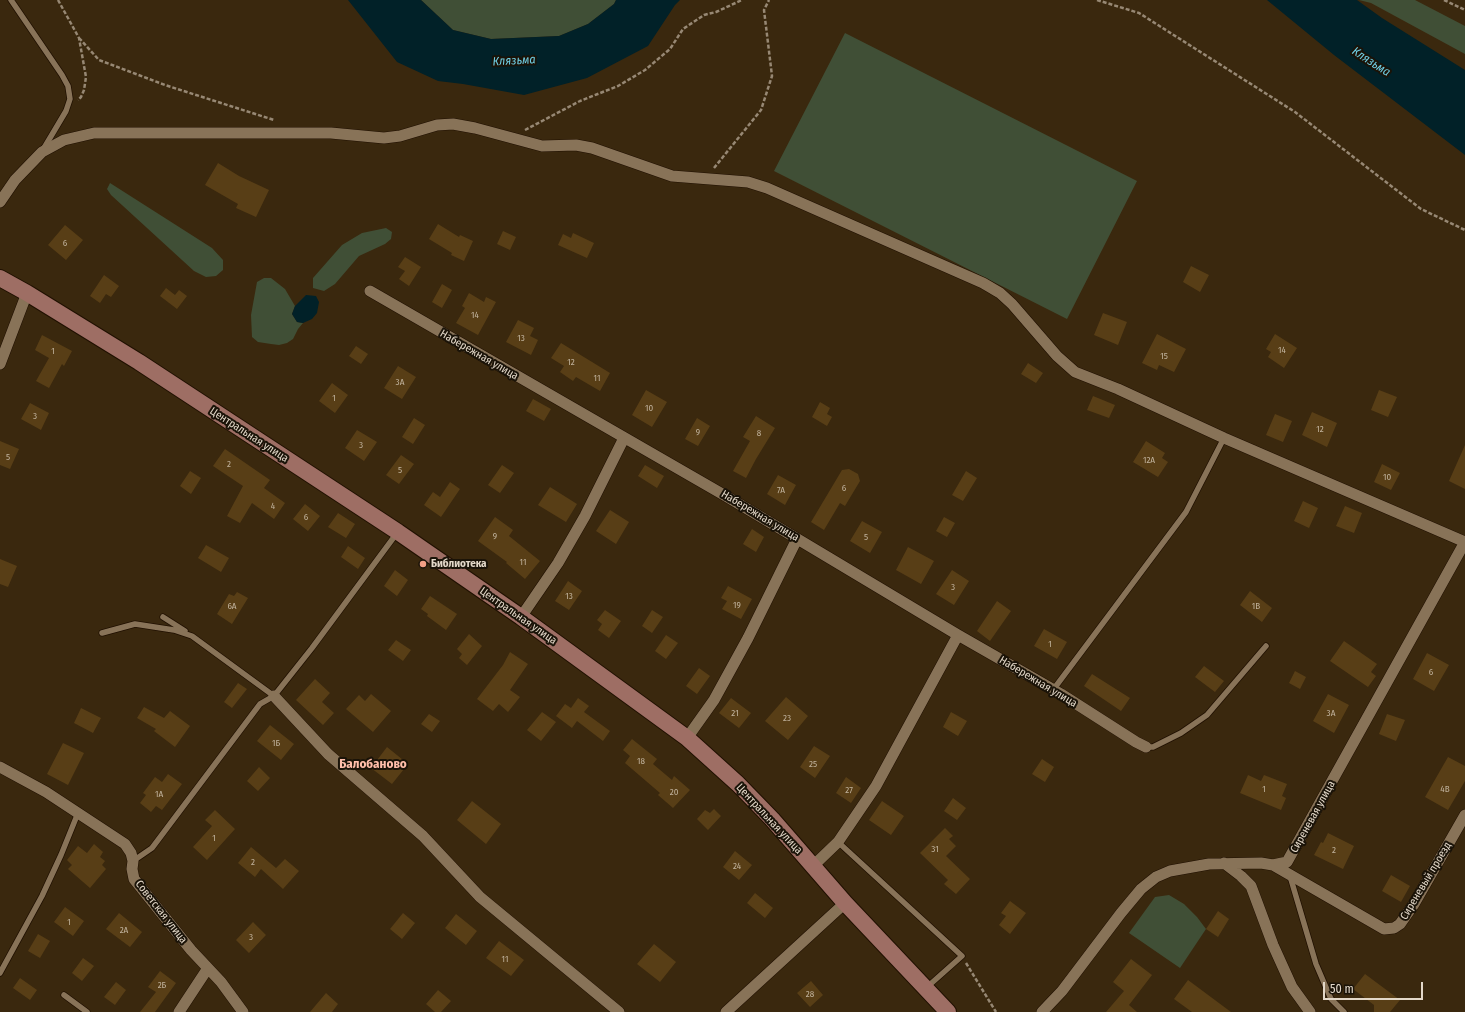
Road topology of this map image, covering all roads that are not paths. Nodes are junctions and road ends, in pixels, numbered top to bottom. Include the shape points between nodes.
1 (11, 0) edge
2 (42, 152) junction
3 (0, 202) edge
4 (0, 278) edge
5 (370, 291) dead end
6 (27, 293) junction
7 (0, 364) edge
8 (624, 438) junction
9 (1224, 438) junction
10 (398, 532) junction
11 (797, 538) junction
12 (1465, 542) edge
13 (163, 617) dead end
14 (521, 617) junction
15 (102, 633) dead end
16 (958, 635) junction
17 (192, 636) junction
18 (1266, 646) dead end
19 (1053, 690) junction
20 (274, 696) junction
21 (687, 738) junction
22 (1146, 747) joint
23 (0, 767) edge
24 (78, 813) junction
25 (1465, 815) edge
26 (838, 842) junction
27 (133, 861) junction
28 (1224, 863) junction
29 (1273, 865) junction
30 (813, 866) junction
31 (1290, 874) junction
32 (845, 903) junction
33 (208, 968) junction
34 (0, 973) edge
35 (926, 988) junction
36 (64, 996) dead end
37 (87, 1012) edge
38 (179, 1012) edge
39 (243, 1012) edge
40 (619, 1012) edge
41 (726, 1012) edge
42 (948, 1012) edge
43 (1042, 1012) edge
44 (1310, 1012) edge
45 (1344, 1012) edge

1 - 2 lane via 68,86 70,99 66,111
2 - 3 street via 15,180
2 - 9 street via 64,140 94,132 331,133 384,138 437,125 453,124 542,146 592,148 672,176 748,182 768,188 982,283 1000,293 1012,304 1057,356 1075,372
4 - 6 main road, Центральная улица
5 - 8 street, Набережная улица
6 - 7 street
6 - 10 main road, Центральная улица via 139,362
8 - 11 street, Набережная улица
8 - 14 street via 562,556
9 - 12 street
9 - 19 lane via 1186,512
10 - 14 main road, Центральная улица
10 - 20 lane
11 - 16 street, Набережная улица
11 - 21 street via 733,666 714,700
12 - 29 street, Сиреневая улица via 1294,852 1287,862
13 - 17 lane
14 - 21 main road, Центральная улица
15 - 17 lane via 135,624 174,630
16 - 19 street, Набережная улица
16 - 26 street via 876,786
17 - 20 lane
18 - 22 lane via 1207,715 1181,734 1153,747
19 - 22 street, Набережная улица
20 - 27 lane via 260,704 152,848
20 - 40 street via 328,754 423,836 480,897
21 - 30 main road, Центральная улица via 738,784
23 - 24 street, Советская улица
24 - 27 street, Советская улица via 124,844
24 - 34 lane via 62,855
25 - 31 street, Сиреневый проезд via 1414,904 1400,924 1394,928 1384,930
26 - 30 street
26 - 35 lane via 962,956
27 - 33 street, Советская улица via 134,879
28 - 29 street, Сиреневая улица
28 - 43 street, Сиреневая улица via 1170,871 1156,877 1141,889 1062,991
28 - 44 street via 1251,886 1272,945 1292,987
29 - 31 street, Сиреневый проезд
30 - 32 main road, Центральная улица
31 - 45 lane via 1316,964 1331,999
32 - 35 main road, Центральная улица
32 - 41 street
33 - 38 street
33 - 39 street, Советская улица via 222,982
35 - 42 main road, Центральная улица
36 - 37 lane

